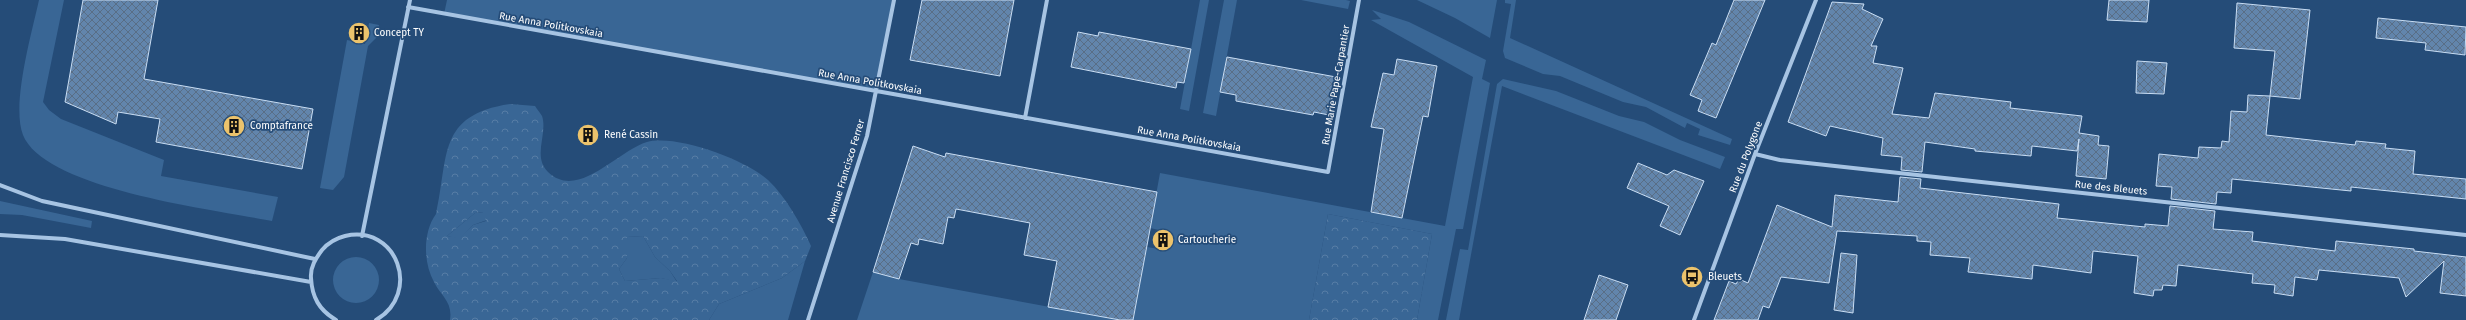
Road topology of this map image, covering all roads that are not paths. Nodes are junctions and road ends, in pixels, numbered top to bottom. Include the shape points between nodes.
1 (410, 0) edge
2 (894, 0) edge
3 (1047, 0) edge
4 (1359, 0) edge
5 (1816, 0) edge
6 (408, 7) junction
7 (876, 91) junction
8 (1025, 118) junction
9 (1755, 154) junction
10 (1328, 172) joint
11 (0, 185) edge
12 (0, 235) edge
13 (2466, 235) edge
14 (362, 236) junction
15 (315, 259) junction
16 (311, 282) junction
17 (336, 320) edge
18 (376, 320) edge
19 (808, 320) edge
20 (1694, 320) edge

1 - 6 street
2 - 7 street, Avenue Francisco Ferrer
3 - 8 street
4 - 10 street, Rue Marie Pape-Carpantier
5 - 9 street, Rue du Polygone
6 - 7 street, Rue Anna Politkovskaia
6 - 14 street
7 - 8 street, Rue Anna Politkovskaia
7 - 19 street, Avenue Francisco Ferrer via 867,136
8 - 10 street, Rue Anna Politkovskaia
9 - 13 street, Rue des Bleuets via 1788,161
9 - 20 street, Rue du Polygone
11 - 15 street via 42,201
12 - 16 street via 65,239
14 - 15 street via 353,234 338,238 325,247
14 - 18 street via 374,238 387,246 396,259 401,274 400,290 395,303 385,315
15 - 16 street
16 - 17 street via 316,302 326,314

